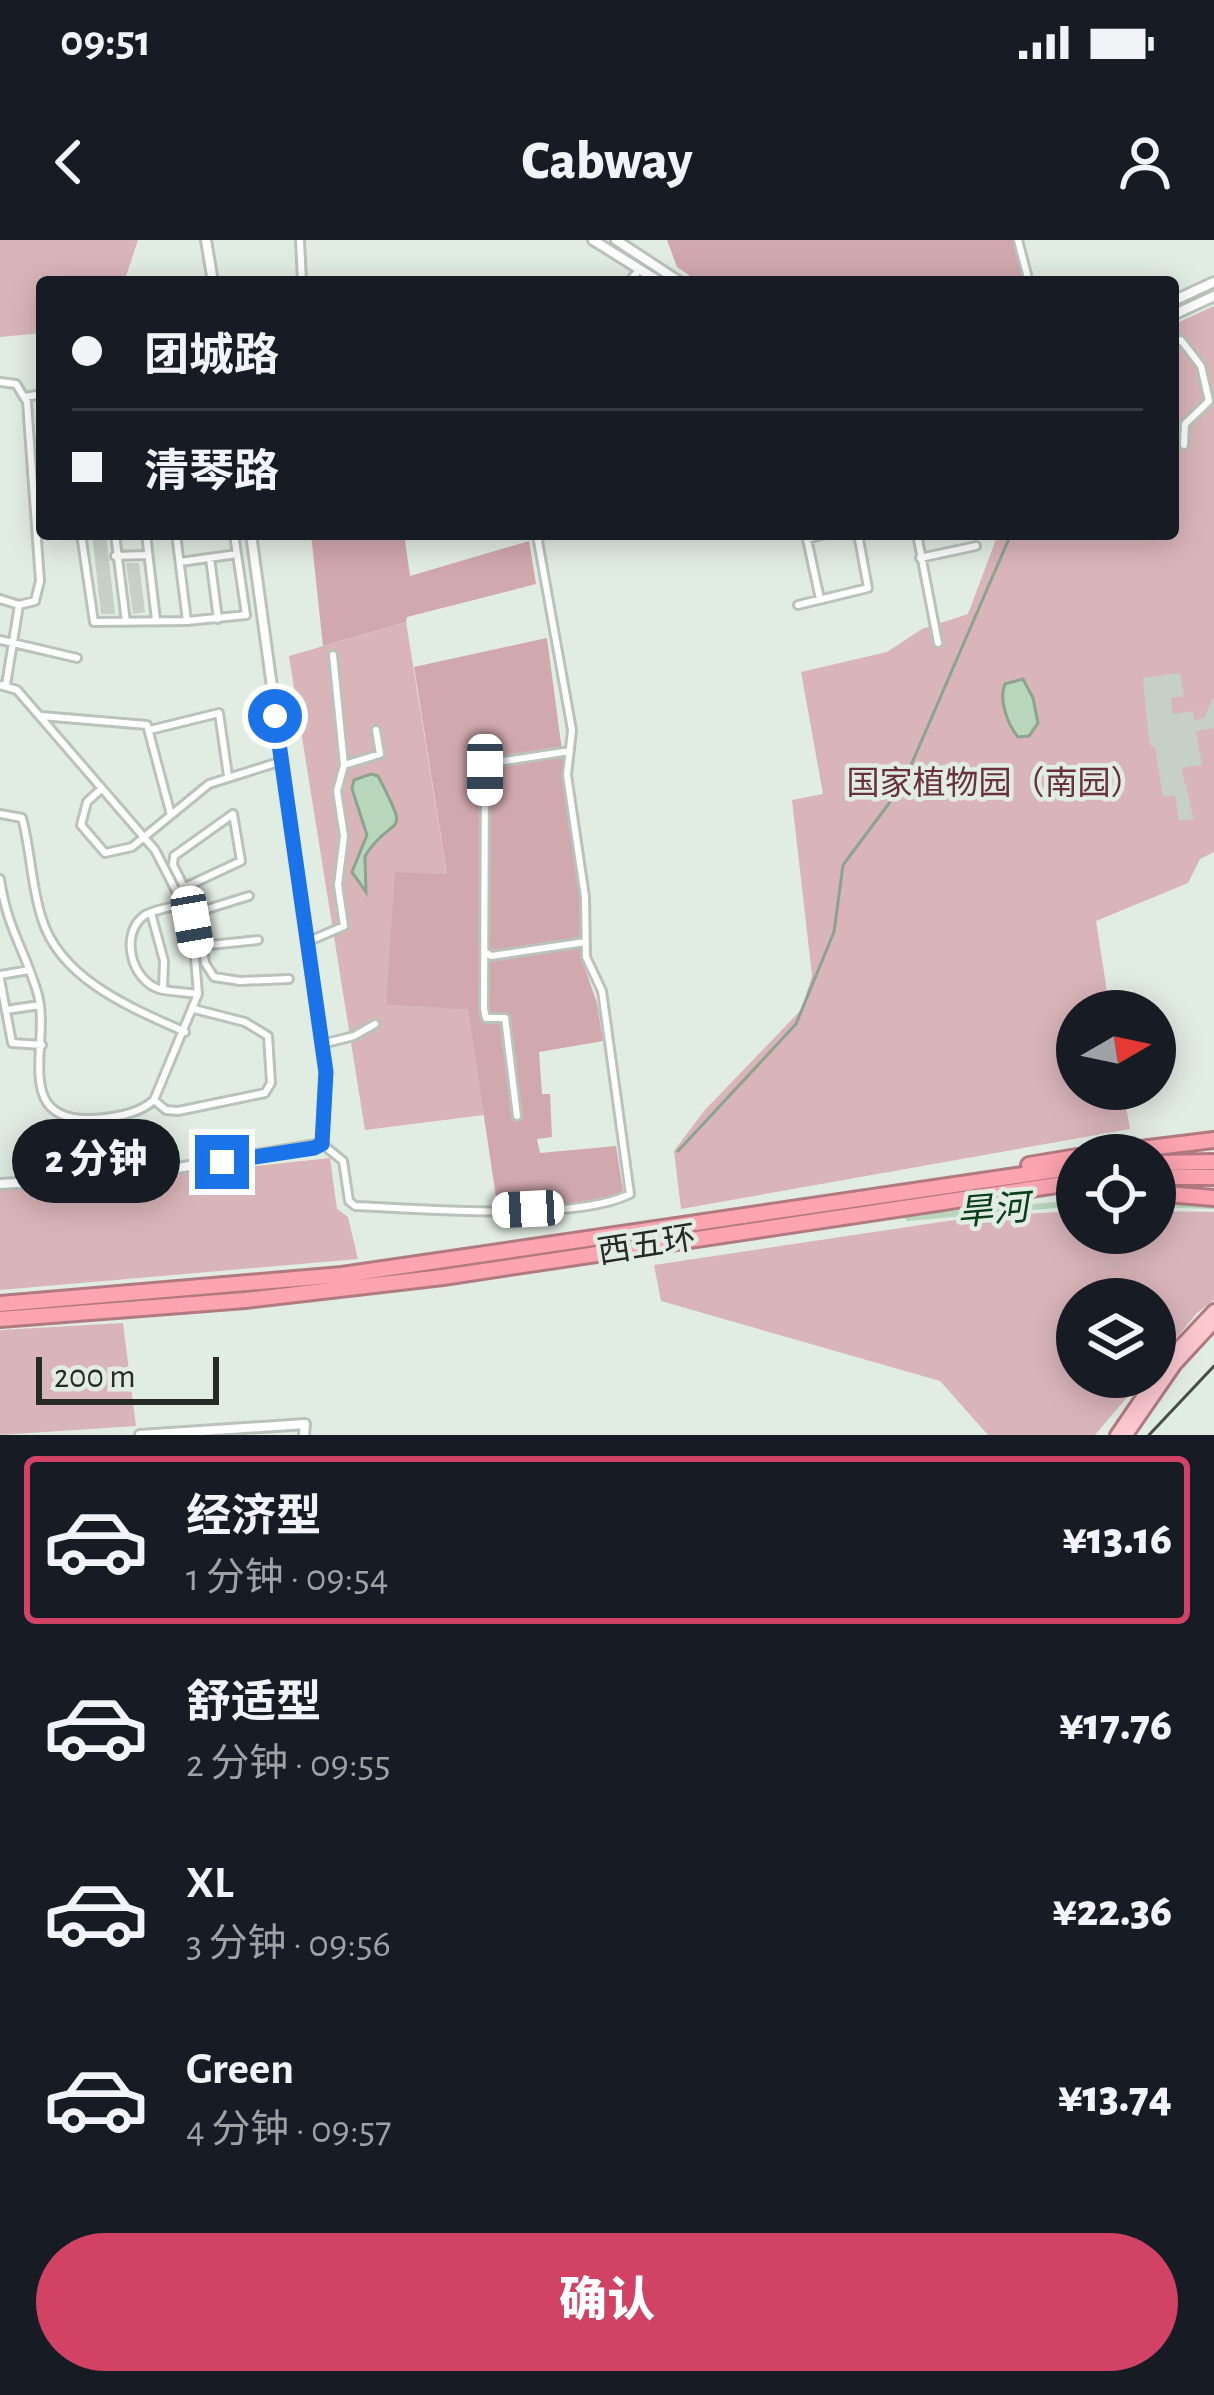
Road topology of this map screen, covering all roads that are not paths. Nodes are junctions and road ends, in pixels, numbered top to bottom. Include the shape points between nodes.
1 (206, 240) edge
2 (300, 240) edge
3 (593, 240) edge
4 (616, 240) edge
5 (1018, 240) edge
6 (646, 256) junction
7 (641, 266) junction
8 (212, 276) edge
9 (302, 276) edge
10 (634, 276) edge
11 (653, 276) edge
12 (672, 276) edge
13 (1027, 276) edge
14 (1214, 283) edge
15 (1214, 296) edge
16 (1179, 298) edge
17 (1179, 312) edge
18 (1179, 341) edge
19 (0, 382) edge
20 (36, 395) edge
21 (25, 397) junction
22 (1184, 445) dead end
23 (36, 532) edge
24 (37, 540) edge
25 (82, 540) edge
26 (115, 540) edge
27 (146, 540) edge
28 (177, 540) edge
29 (235, 540) edge
30 (252, 540) edge
31 (538, 540) edge
32 (807, 540) edge
33 (858, 540) edge
34 (917, 540) edge
35 (976, 546) dead end
36 (237, 554) junction
37 (146, 555) junction
38 (115, 556) junction
39 (210, 558) junction
40 (920, 558) junction
41 (180, 562) junction
42 (0, 599) edge
43 (820, 599) junction
44 (19, 605) junction
45 (799, 605) dead end
46 (218, 619) junction
47 (157, 621) junction
48 (188, 621) junction
49 (126, 622) junction
50 (0, 640) edge
51 (938, 643) dead end
52 (12, 644) junction
53 (333, 655) dead end
54 (76, 658) dead end
55 (3, 685) edge
56 (38, 716) junction
57 (149, 730) junction
58 (376, 730) dead end
59 (570, 751) junction
60 (282, 761) junction
61 (344, 765) junction
62 (228, 776) junction
63 (101, 789) junction
64 (0, 814) edge
65 (171, 815) junction
66 (144, 838) junction
67 (0, 879) edge
68 (181, 889) junction
69 (249, 896) dead end
70 (184, 904) junction
71 (151, 913) junction
72 (188, 914) junction
73 (258, 940) dead end
74 (307, 942) junction
75 (585, 942) junction
76 (200, 946) junction
77 (485, 952) junction
78 (29, 970) junction
79 (0, 977) edge
80 (289, 979) dead end
81 (163, 989) junction
82 (199, 994) junction
83 (40, 1005) junction
84 (194, 1009) junction
85 (6, 1010) junction
86 (375, 1024) dead end
87 (186, 1033) junction
88 (322, 1044) junction
89 (42, 1045) junction
90 (154, 1100) junction
91 (517, 1116) dead end
92 (93, 1119) junction
93 (1214, 1139) edge
94 (322, 1144) junction
95 (1176, 1144) edge
96 (98, 1154) dead end
97 (1056, 1161) edge
98 (1176, 1162) edge
99 (1214, 1162) edge
100 (1056, 1169) edge
101 (1176, 1177) edge
102 (1214, 1177) edge
103 (973, 1179) junction
104 (0, 1184) edge
105 (1056, 1187) edge
106 (1176, 1195) edge
107 (1214, 1198) edge
108 (0, 1304) edge
109 (1214, 1310) edge
110 (0, 1319) edge
111 (1214, 1323) edge
112 (305, 1430) edge
113 (140, 1435) edge
114 (1116, 1435) edge
115 (1127, 1435) edge

1 - 8 street
2 - 9 street
3 - 7 street
4 - 6 street
5 - 13 street
6 - 7 street
6 - 12 street
7 - 10 street
7 - 11 street
14 - 16 street
15 - 17 street
18 - 22 street via 1190,346 1209,401 1185,424
19 - 21 street via 16,384
20 - 21 street
21 - 23 street
24 - 44 street via 35,601
25 - 49 street via 94,622
26 - 38 street
27 - 37 street
28 - 41 street
29 - 36 street
30 - 60 street
31 - 59 street
32 - 43 street
33 - 43 street via 868,588
34 - 40 street
35 - 40 street
36 - 39 street
36 - 46 street via 246,616
37 - 38 street
37 - 47 street
38 - 49 street
39 - 41 street
39 - 46 street
40 - 51 street
41 - 48 street
42 - 44 street
43 - 45 street
44 - 52 street
46 - 48 street
47 - 48 street
47 - 49 street
50 - 52 street
52 - 54 street
52 - 55 street
53 - 61 street
55 - 56 street
56 - 57 street
56 - 63 street
57 - 62 street via 219,713
57 - 65 street
58 - 61 street via 380,754
59 - 75 street
59 - 77 street via 485,770
60 - 62 street
60 - 74 street
61 - 74 street via 337,782 344,926
62 - 65 street
63 - 66 street
63 - 66 street via 82,813 94,844 105,854
64 - 87 street via 22,818 42,921 67,960 99,989
65 - 66 street
66 - 68 street
67 - 78 street
68 - 68 street via 241,861 233,814 174,856
68 - 70 street
69 - 72 street
70 - 71 street
70 - 72 street
71 - 81 street
71 - 81 street via 135,927 132,953 137,974
72 - 76 street
73 - 76 street
74 - 88 street
75 - 77 street
75 - 94 street via 602,991 630,1194 609,1205 488,1211 355,1206 343,1161
76 - 80 street via 214,976
76 - 82 street
77 - 91 street via 486,1018 505,1018
78 - 79 street
78 - 83 street
79 - 85 street
81 - 82 street
82 - 84 street
83 - 85 street
83 - 89 street
84 - 87 street
84 - 90 street via 268,1036 271,1084 265,1093 178,1111
85 - 89 street via 12,1043
86 - 88 street
87 - 90 street
88 - 94 street
89 - 92 street via 39,1090 70,1118
90 - 92 street
92 - 96 street
93 - 95 highway
94 - 104 street via 129,1176
97 - 103 highway
98 - 99 highway
100 - 103 highway, 西五环
101 - 102 highway
103 - 108 highway, 西五环 via 342,1275
105 - 110 highway, 西五环 via 443,1277
106 - 107 highway
109 - 114 main road
111 - 115 main road
112 - 113 street

